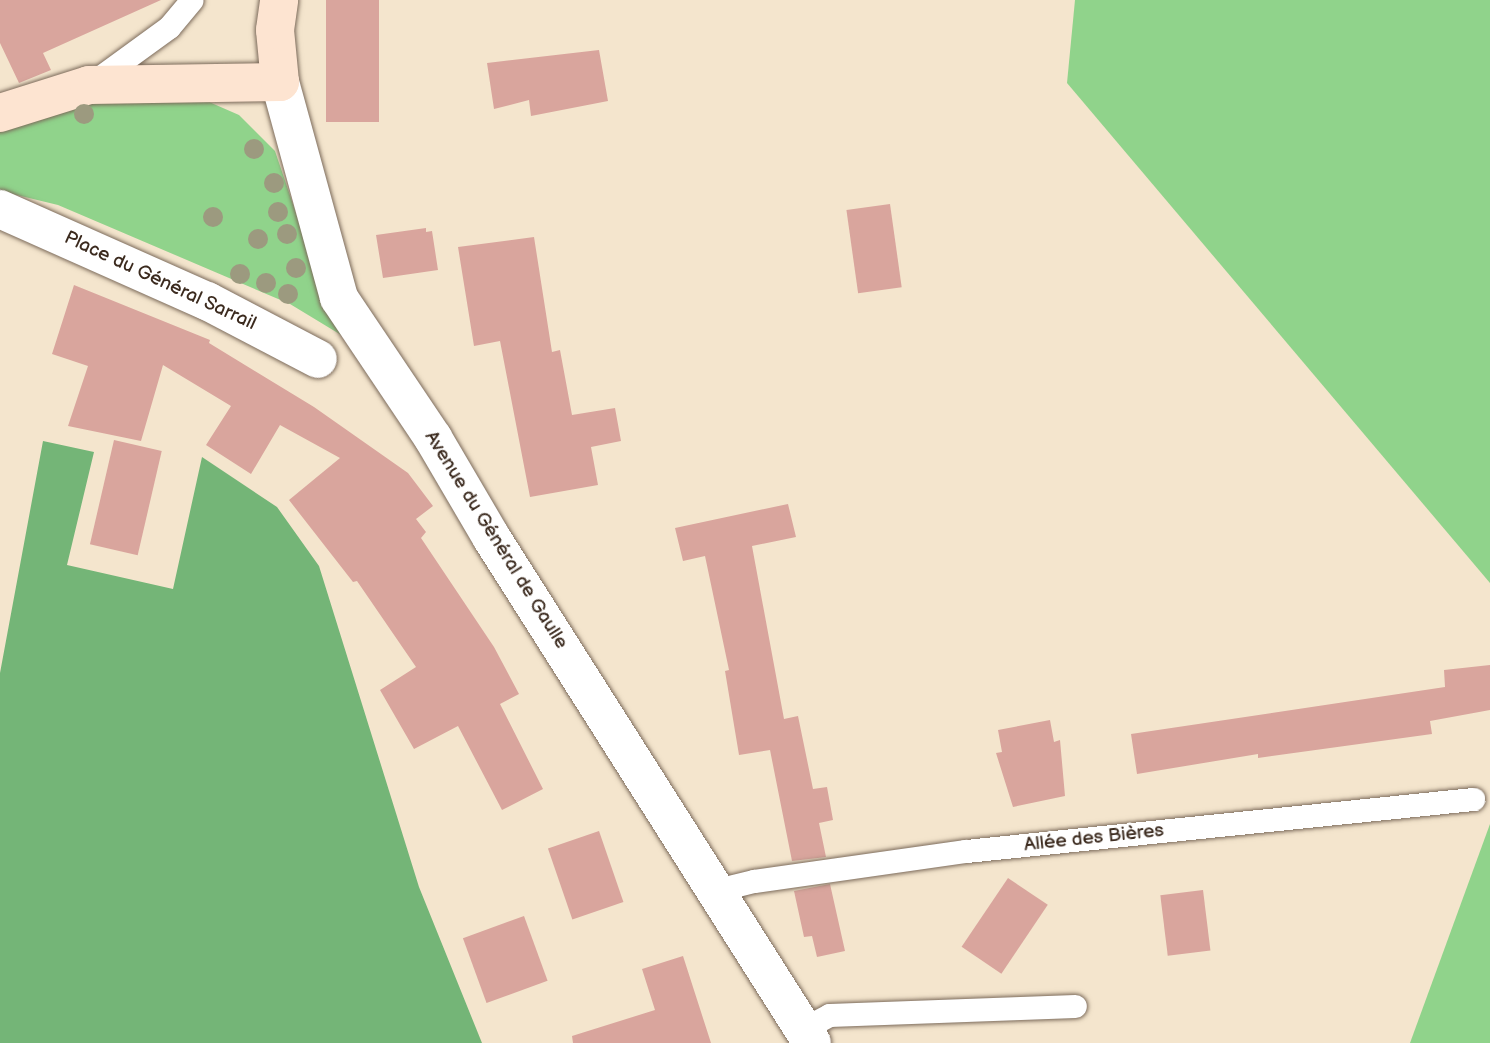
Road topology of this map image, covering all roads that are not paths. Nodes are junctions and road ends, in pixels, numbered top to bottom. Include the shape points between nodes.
1 (192, 0) edge
2 (279, 0) edge
3 (280, 82) junction
4 (89, 85) junction
5 (0, 113) edge
6 (0, 209) edge
7 (318, 359) dead end
8 (1473, 799) dead end
9 (717, 890) junction
10 (1075, 1006) dead end
11 (807, 1036) edge

1 - 4 lane via 169,27
2 - 3 street, Avenue du Général de Gaulle via 275,30
3 - 4 street
3 - 9 street, Avenue du Général de Gaulle via 340,298
4 - 5 street
6 - 7 street, Place du Général Sarrail via 206,301
8 - 9 lane, Allée des Bières via 966,852
9 - 11 street, Avenue du Général de Gaulle
10 - 11 lane via 829,1015

